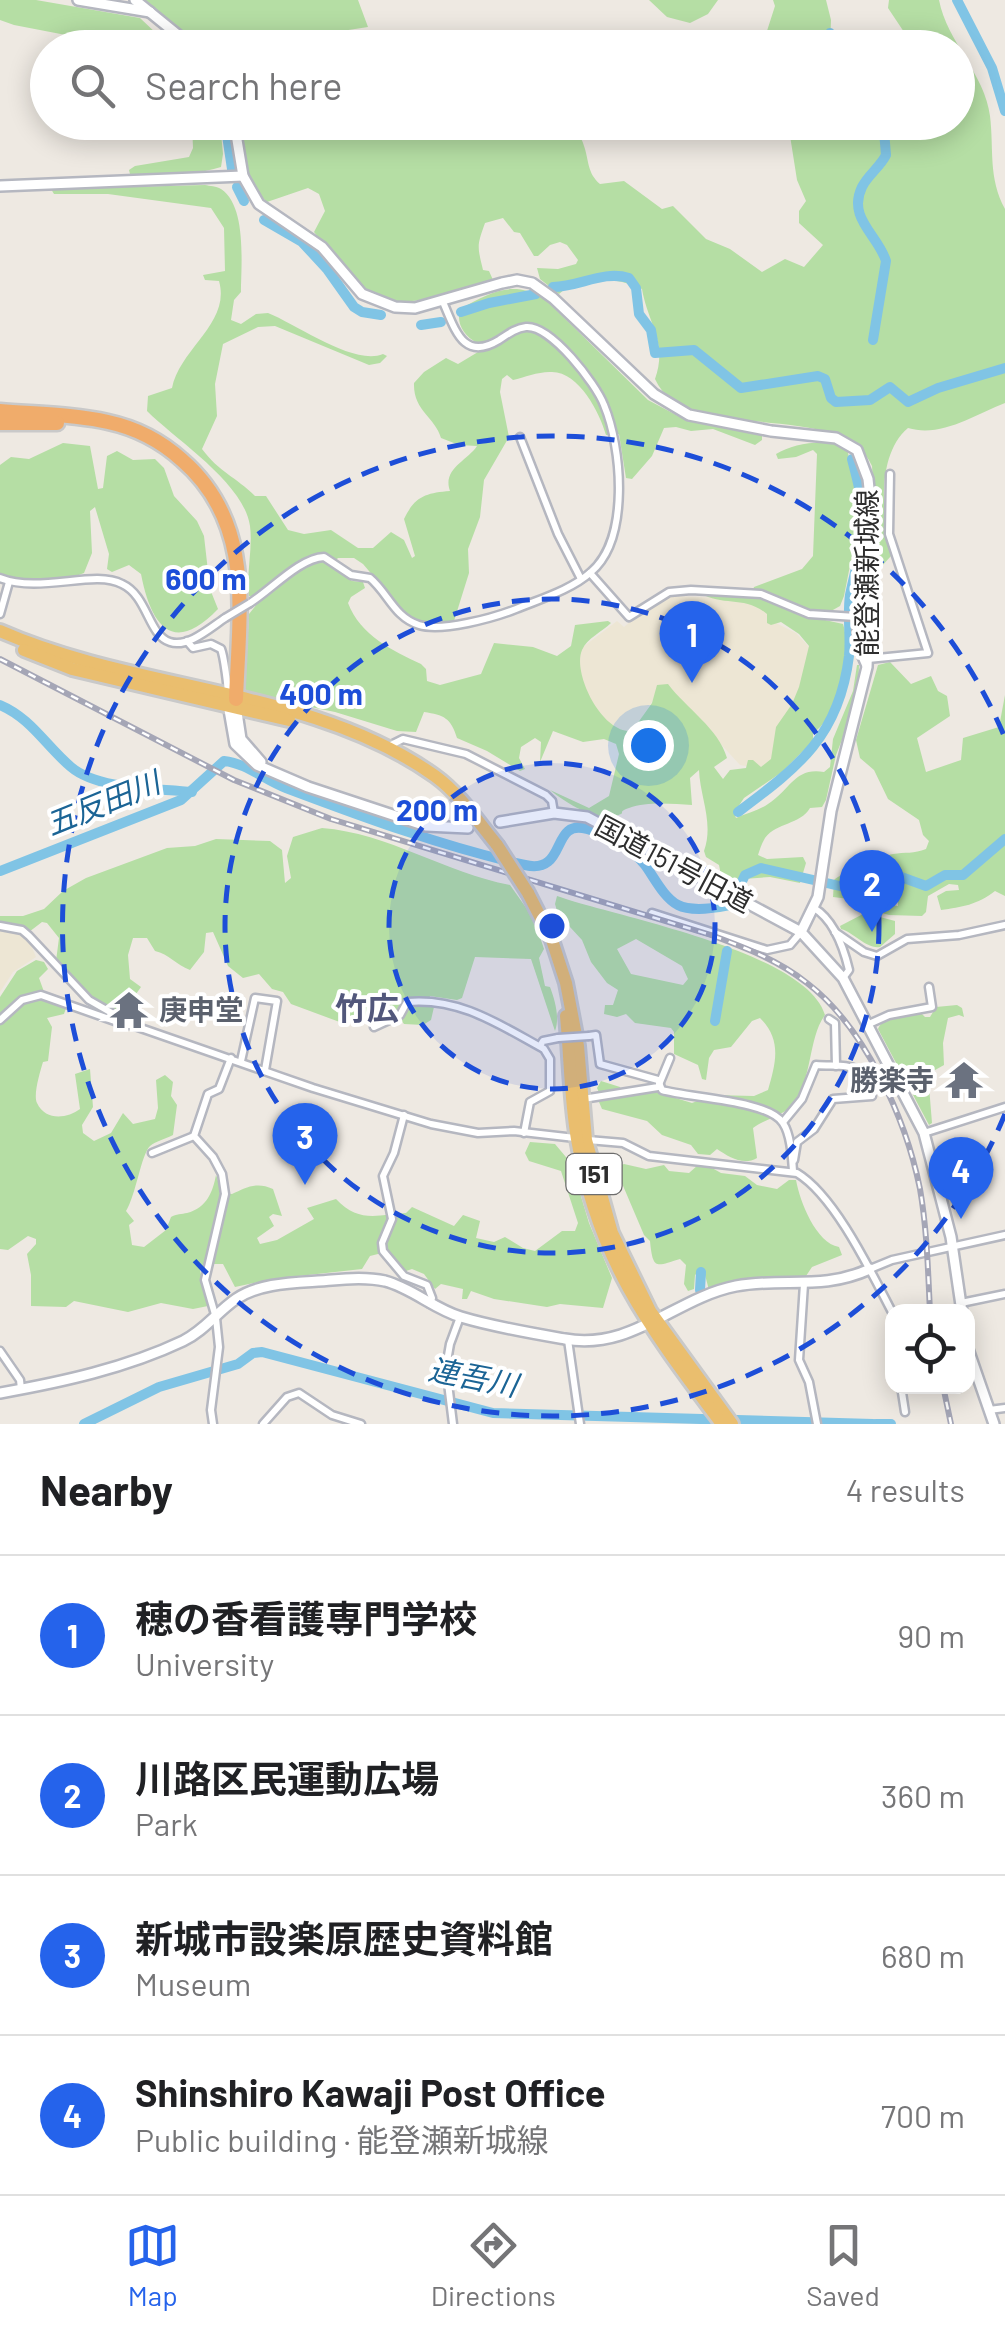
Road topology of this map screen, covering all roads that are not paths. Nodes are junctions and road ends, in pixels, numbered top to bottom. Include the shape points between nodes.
1 (78, 0) edge
2 (135, 0) edge
3 (150, 12) junction
4 (172, 30) edge
5 (237, 140) edge
6 (244, 176) junction
7 (0, 186) edge
8 (443, 302) junction
9 (0, 412) edge
10 (0, 423) edge
11 (520, 437) dead end
12 (890, 474) dead end
13 (590, 573) junction
14 (0, 578) edge
15 (581, 579) junction
16 (871, 580) junction
17 (9, 582) junction
18 (0, 614) edge
19 (851, 618) junction
20 (0, 631) edge
21 (0, 638) edge
22 (186, 642) junction
23 (868, 663) junction
24 (231, 698) junction
25 (388, 747) junction
26 (554, 812) junction
27 (500, 822) dead end
28 (468, 828) dead end
29 (497, 845) junction
30 (814, 908) junction
31 (538, 912) junction
32 (652, 913) dead end
33 (1005, 925) edge
34 (0, 926) edge
35 (801, 932) junction
36 (835, 932) junction
37 (843, 978) junction
38 (929, 987) dead end
39 (830, 1019) dead end
40 (0, 1020) edge
41 (132, 1024) junction
42 (869, 1024) junction
43 (374, 1027) dead end
44 (540, 1046) junction
45 (231, 1058) junction
46 (670, 1058) dead end
47 (241, 1061) junction
48 (836, 1066) junction
49 (266, 1070) junction
50 (658, 1088) junction
51 (582, 1099) junction
52 (1005, 1107) edge
53 (404, 1115) junction
54 (783, 1122) junction
55 (524, 1133) junction
56 (924, 1133) junction
57 (194, 1136) junction
58 (582, 1139) junction
59 (152, 1153) dead end
60 (793, 1167) junction
61 (1005, 1235) edge
62 (953, 1246) junction
63 (870, 1269) junction
64 (804, 1284) junction
65 (1005, 1294) edge
66 (430, 1304) junction
67 (888, 1304) edge
68 (961, 1304) edge
69 (971, 1304) edge
70 (460, 1317) junction
71 (216, 1318) junction
72 (652, 1324) junction
73 (568, 1340) junction
74 (0, 1351) edge
75 (975, 1371) edge
76 (21, 1389) junction
77 (0, 1392) edge
78 (903, 1394) edge
79 (1005, 1408) edge
80 (716, 1409) junction
81 (988, 1411) junction
82 (905, 1412) dead end
83 (578, 1418) edge
84 (816, 1421) edge
85 (213, 1424) edge
86 (263, 1424) edge
87 (361, 1424) edge
88 (453, 1424) edge
89 (722, 1424) edge
90 (732, 1424) edge
91 (994, 1424) edge

1 - 3 street
2 - 3 street
3 - 4 street
5 - 6 street, 能登瀬新城線
6 - 7 street
6 - 8 street, 能登瀬新城線 via 259,204 322,247 362,294 406,308
8 - 13 street via 456,333 477,348 516,329 540,328 603,401 619,497 608,549
8 - 16 street, 能登瀬新城線 via 502,283 532,283 654,394 689,415 848,442 868,478
9 - 24 highway via 128,428 167,447 205,484 238,558
10 - 24 highway via 122,432 188,474 220,520 232,559
11 - 15 street
12 - 23 street via 889,534 928,653
13 - 15 street
13 - 19 street via 629,617 669,592 691,590 760,594 810,614
14 - 17 street
15 - 22 street, bridge via 498,616 428,626 396,610 370,578 318,557
16 - 19 street
16 - 23 street, 能登瀬新城線
17 - 18 street
17 - 22 street via 112,580 140,598 162,638
19 - 23 street
20 - 24 highway, 151 via 74,659
21 - 24 highway, 151 via 72,669
22 - 24 street via 221,648
23 - 30 street, 能登瀬新城線
24 - 25 highway, 151 via 298,713
24 - 28 street via 246,747 291,780 426,826
24 - 29 highway, 151 via 386,752 456,802
25 - 26 street, 国道151号旧道 via 403,738 466,754 546,795
25 - 29 highway, 151 via 438,778
26 - 27 street
26 - 35 street, 国道151号旧道 via 586,817
29 - 31 highway, 151, bridge
30 - 35 street
30 - 36 street
31 - 51 highway, 151 via 570,1002
31 - 58 highway, 151 via 565,1000
32 - 35 street via 767,950 790,945
33 - 36 street via 908,939 876,956
34 - 41 street via 22,930 89,1000
35 - 37 street
36 - 37 street via 848,970
37 - 42 street
38 - 42 street via 932,1007
39 - 48 street
40 - 41 street via 22,1000 41,995
41 - 45 street
42 - 56 street
43 - 44 street via 400,1015 406,1002 441,1002 479,1012
44 - 50 street, bridge via 596,1036 600,1064 658,1080
44 - 55 street via 550,1059 551,1085 548,1094 530,1102
45 - 47 street
45 - 57 street via 219,1089 208,1094
46 - 50 street
47 - 49 street
47 - 49 street via 255,998 278,1001
48 - 54 street via 813,1068 802,1099
48 - 60 street via 862,1070 872,1096 833,1100 797,1142
49 - 53 street
50 - 51 street
50 - 54 street via 746,1104
51 - 58 highway, 151
52 - 56 street
53 - 55 street via 478,1133
53 - 66 street via 383,1176 392,1220 382,1250 404,1276 428,1285
54 - 60 street
55 - 58 street
56 - 62 street
57 - 59 street
57 - 71 street via 224,1182 205,1280
58 - 60 street via 623,1143 648,1156
58 - 72 highway, 151 via 612,1233
60 - 63 street
61 - 62 street
62 - 63 street
62 - 68 street
63 - 64 street
63 - 67 street
64 - 72 street via 735,1286
64 - 84 street via 800,1360
65 - 69 street
66 - 70 street
66 - 71 street via 386,1282 359,1278 261,1288
70 - 73 street
70 - 88 street via 447,1358
71 - 76 street via 173,1346
71 - 85 street
72 - 73 street via 605,1340
72 - 80 highway, 151
73 - 83 street
74 - 76 street
75 - 81 street
76 - 77 street
78 - 82 street
79 - 81 street
80 - 89 highway, 151
80 - 90 highway, 151
81 - 91 street
86 - 87 street via 299,1393

